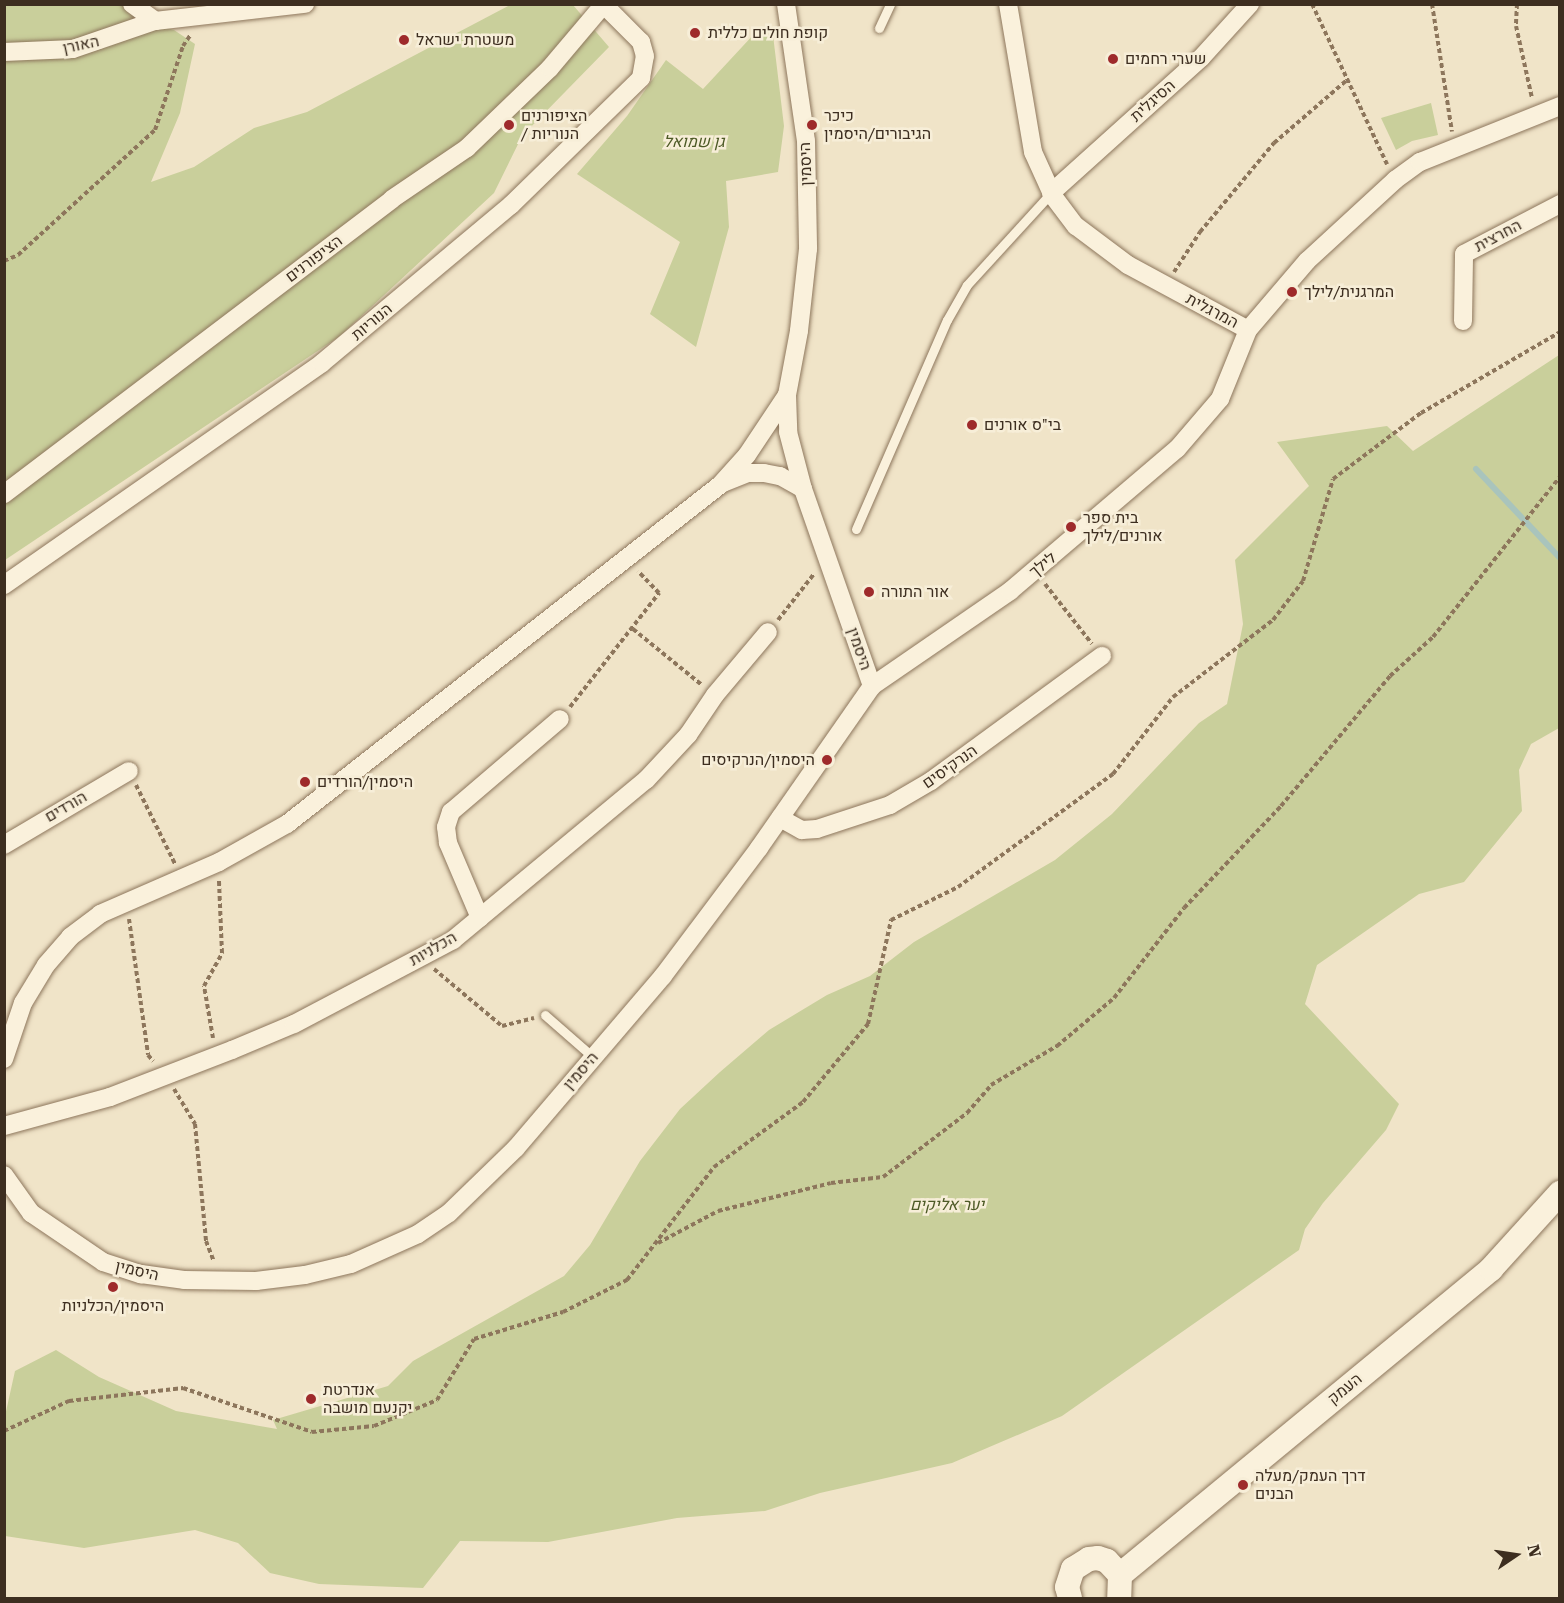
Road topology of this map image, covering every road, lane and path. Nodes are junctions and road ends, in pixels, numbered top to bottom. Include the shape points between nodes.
1 (132, 4) edge
2 (306, 4) edge
3 (786, 4) edge
4 (890, 4) edge
5 (1008, 4) edge
6 (1250, 4) edge
7 (1312, 4) edge
8 (1432, 4) edge
9 (1517, 4) edge
10 (604, 5) edge
11 (203, 15) junction
12 (155, 21) junction
13 (879, 28) dead end
14 (4, 52) edge
15 (1347, 80) junction
16 (1533, 106) dead end
17 (1560, 106) edge
18 (1455, 147) junction
19 (1395, 180) junction
20 (1051, 193) junction
21 (1560, 204) edge
22 (4, 261) edge
23 (1165, 286) junction
24 (1463, 321) dead end
25 (1248, 330) junction
26 (1560, 332) edge
27 (787, 395) junction
28 (1560, 477) edge
29 (720, 484) junction
30 (803, 489) junction
31 (4, 494) edge
32 (856, 529) dead end
33 (828, 557) junction
34 (626, 558) junction
35 (1035, 572) junction
36 (4, 585) edge
37 (633, 629) junction
38 (768, 632) joint
39 (1102, 656) joint
40 (872, 686) junction
41 (715, 695) junction
42 (560, 719) joint
43 (129, 771) joint
44 (780, 818) junction
45 (4, 845) edge
46 (219, 862) junction
47 (182, 876) junction
48 (480, 918) junction
49 (419, 957) junction
50 (545, 1015) joint
51 (217, 1056) junction
52 (593, 1057) junction
53 (4, 1059) edge
54 (4, 1126) edge
55 (4, 1175) edge
56 (1560, 1193) edge
57 (657, 1243) junction
58 (4, 1431) edge
59 (1120, 1587) edge
60 (1068, 1598) edge

1 - 12 street
2 - 11 street, האורן
3 - 27 street, היסמין via 806,141 808,249
4 - 13 lane
5 - 20 street, המרגלית via 1033,152
6 - 20 street, הסיגלית via 1202,58
7 - 15 path
8 - 18 path
9 - 16 path via 1516,26
10 - 31 street, הציפורנים via 550,68 467,148 392,199
10 - 36 street, הנוריות via 641,42 645,56 641,78 511,205 322,363
11 - 12 street, האורן
11 - 22 path via 183,46 155,130 18,255
12 - 14 street, האורן via 73,49
15 - 19 path
15 - 23 path via 1274,143 1200,232
17 - 18 street, המרגלית
18 - 19 street, המרגלית via 1420,162
19 - 25 street, המרגלית via 1307,261
20 - 23 street, המרגלית via 1076,226 1128,265
20 - 32 lane via 967,285 947,321
21 - 24 street, החרצית via 1464,254
23 - 25 street, המרגלית
25 - 35 street, לילך via 1220,399 1206,421
26 - 57 path via 1421,413 1333,478 1303,581 1273,620 1173,697 1113,774 958,887 891,920 868,1024 803,1102 714,1167
27 - 29 street, היסמין via 747,454
27 - 30 street, היסמין via 788,432
28 - 57 path via 1433,637 1390,675 1281,806 1217,870 1114,998 1057,1046 990,1085 967,1113 883,1177 831,1183 718,1211
29 - 30 street, היסמין via 748,473 764,473 780,476
29 - 34 street, היסמין
30 - 33 street, היסמין
33 - 38 path
33 - 40 street, היסמין
34 - 37 path via 659,593
34 - 46 street, היסמין via 287,824
35 - 39 path
35 - 40 street, לילך
37 - 41 path
37 - 42 path
38 - 41 street, הכלניות
39 - 44 street, הנרקיסים via 931,781 890,805 817,829 802,830
40 - 44 street, היסמין
41 - 48 street, הכלניות via 688,735 646,780
42 - 48 street via 451,812 446,827 448,843
43 - 45 street, הורדים
43 - 47 path
44 - 52 street, היסמין via 669,967
46 - 47 street, היסמין
46 - 51 path via 222,953 204,987
47 - 53 street, היסמין via 100,914 70,937 46,965 23,1003
48 - 49 street, הכלניות via 453,940
49 - 50 path via 502,1026
49 - 51 street, הכלניות via 294,1024
50 - 52 lane
51 - 54 street, הכלניות via 110,1097
52 - 55 street, היסמין via 516,1148 449,1213 382,1251 305,1275 256,1281 184,1281 141,1274 103,1262 31,1213
56 - 59 street, העמק via 1491,1269
57 - 58 path via 627,1280 563,1312 474,1339 437,1400 374,1426 312,1432 183,1388 69,1401
59 - 60 street via 1107,1561 1089,1558 1080,1562 1068,1577

